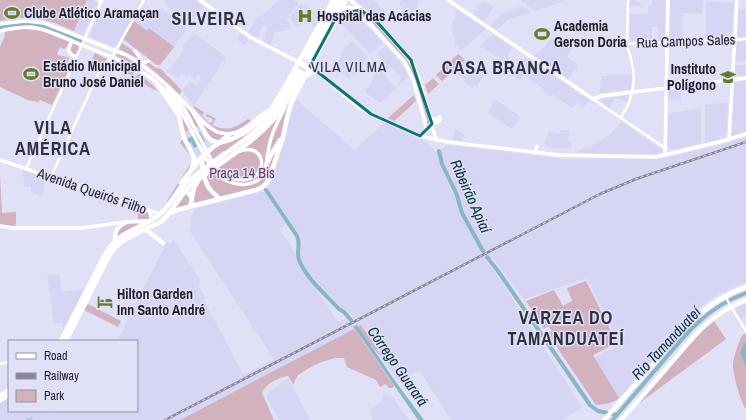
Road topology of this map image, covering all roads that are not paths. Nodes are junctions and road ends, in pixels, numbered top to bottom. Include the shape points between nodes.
1 (98, 0) edge
2 (144, 0) edge
3 (200, 0) edge
4 (331, 0) edge
5 (337, 0) edge
6 (342, 0) edge
7 (346, 0) edge
8 (448, 0) edge
9 (628, 0) edge
10 (668, 0) edge
11 (737, 0) edge
12 (102, 1) edge
13 (352, 1) edge
14 (340, 7) junction
15 (330, 8) junction
16 (359, 9) junction
17 (338, 14) junction
18 (356, 14) junction
19 (0, 24) edge
20 (0, 31) edge
21 (734, 39) junction
22 (746, 39) edge
23 (72, 41) junction
24 (83, 42) junction
25 (667, 42) junction
26 (626, 44) junction
27 (116, 51) junction
28 (135, 51) dead end
29 (76, 57) junction
30 (112, 57) junction
31 (308, 58) junction
32 (148, 61) dead end
33 (298, 62) junction
34 (141, 64) junction
35 (309, 68) junction
36 (102, 69) junction
37 (110, 70) dead end
38 (314, 72) junction
39 (300, 73) junction
40 (320, 74) junction
41 (746, 78) edge
42 (732, 80) junction
43 (160, 83) junction
44 (666, 88) junction
45 (632, 92) junction
46 (593, 99) junction
47 (288, 100) junction
48 (275, 103) junction
49 (192, 110) junction
50 (430, 118) junction
51 (621, 118) junction
52 (425, 122) junction
53 (432, 124) junction
54 (260, 126) junction
55 (284, 131) junction
56 (230, 134) junction
57 (243, 134) junction
58 (746, 134) edge
59 (420, 136) junction
60 (436, 140) junction
61 (729, 140) junction
62 (219, 143) junction
63 (537, 146) dead end
64 (666, 149) junction
65 (234, 153) junction
66 (535, 153) junction
67 (204, 155) junction
68 (665, 155) junction
69 (0, 160) edge
70 (264, 167) junction
71 (26, 169) junction
72 (203, 169) junction
73 (190, 172) junction
74 (204, 175) junction
75 (51, 177) junction
76 (199, 179) junction
77 (185, 191) junction
78 (177, 192) junction
79 (192, 198) junction
80 (220, 199) junction
81 (189, 207) junction
82 (150, 211) junction
83 (160, 214) junction
84 (168, 214) junction
85 (152, 220) junction
86 (126, 222) junction
87 (113, 224) junction
88 (0, 226) edge
89 (118, 228) junction
90 (144, 230) junction
91 (118, 242) junction
92 (163, 243) dead end
93 (746, 287) edge
94 (726, 297) junction
95 (746, 300) edge
96 (730, 305) junction
97 (746, 331) edge
98 (62, 340) edge
99 (67, 340) edge
100 (604, 420) edge
101 (621, 420) edge

1 - 12 street
2 - 27 street
3 - 33 main road via 245,34
4 - 15 highway
5 - 15 highway
6 - 14 highway
7 - 14 highway
8 - 46 main road
9 - 26 street
10 - 25 main road
11 - 21 main road
12 - 24 street
13 - 16 main road
14 - 15 highway
14 - 16 highway
14 - 17 highway
14 - 31 highway
15 - 31 highway
16 - 18 main road
16 - 50 main road via 371,16 411,60
17 - 18 main road via 346,11
17 - 31 highway
18 - 52 main road via 372,25 406,64
19 - 24 main road via 16,21 40,22
20 - 23 main road via 23,27 36,28
21 - 22 street, Rua Campos Sales
21 - 25 street, Rua Campos Sales
21 - 42 main road
23 - 24 main road
23 - 29 main road via 69,52
24 - 27 main road
24 - 29 street
24 - 30 main road
25 - 26 street, Rua Campos Sales
25 - 44 main road
26 - 45 street via 633,66
27 - 30 street
27 - 34 main road
28 - 34 main road
29 - 71 street
30 - 36 street
30 - 43 main road
31 - 33 highway
31 - 35 highway
32 - 34 main road
33 - 35 main road
33 - 39 highway
34 - 43 main road via 151,71
35 - 38 main road
35 - 39 highway
35 - 40 main road
36 - 37 street
36 - 75 street
38 - 39 highway
38 - 40 main road
39 - 47 highway
39 - 48 highway
39 - 54 highway via 269,118
39 - 55 highway
40 - 59 main road via 359,108
41 - 42 main road
42 - 44 main road
42 - 61 main road
43 - 49 main road via 175,92
43 - 70 main road via 188,121 215,173 224,180 249,184 260,178
43 - 73 highway via 179,116 185,140 194,156
44 - 45 main road
44 - 64 main road
45 - 46 main road
45 - 51 street via 628,107
46 - 51 street
47 - 65 highway via 268,126
47 - 70 main road via 272,136
48 - 56 main road via 244,128
48 - 57 highway via 264,117
49 - 56 main road via 212,129
49 - 62 highway via 207,136
50 - 53 main road
50 - 53 main road via 440,118
51 - 64 street
52 - 53 main road via 428,125
52 - 59 main road via 426,131
53 - 60 main road
54 - 57 highway
54 - 72 highway
55 - 70 highway
55 - 80 highway via 269,179 264,186
56 - 62 highway
57 - 62 highway
58 - 61 main road
59 - 60 main road
60 - 66 main road
61 - 68 main road
62 - 67 highway
63 - 66 main road
64 - 68 main road
65 - 70 main road via 254,151 261,158
65 - 74 highway
66 - 68 main road via 587,156
67 - 72 highway
67 - 73 highway
69 - 71 main road, Avenida Queirós Filho
71 - 75 main road, Avenida Queirós Filho
72 - 74 highway
72 - 78 highway
73 - 78 highway
74 - 76 highway
74 - 80 highway via 208,188
75 - 82 main road, Avenida Queirós Filho
76 - 77 highway
76 - 79 highway
77 - 78 highway
77 - 79 highway
77 - 84 highway
78 - 83 highway
79 - 81 highway
80 - 81 highway
81 - 84 highway
82 - 83 main road, Avenida Queirós Filho
82 - 85 highway
83 - 84 highway
83 - 85 highway
84 - 90 highway
85 - 86 main road
85 - 91 highway via 126,234
86 - 87 main road
86 - 89 highway
87 - 88 main road via 82,228
87 - 89 main road
89 - 91 highway via 114,237
90 - 91 highway
90 - 92 highway
91 - 98 highway via 104,256
91 - 99 highway
93 - 94 highway
94 - 96 street
94 - 100 highway via 708,306 691,321
95 - 96 highway
96 - 97 street
96 - 101 highway via 702,327

